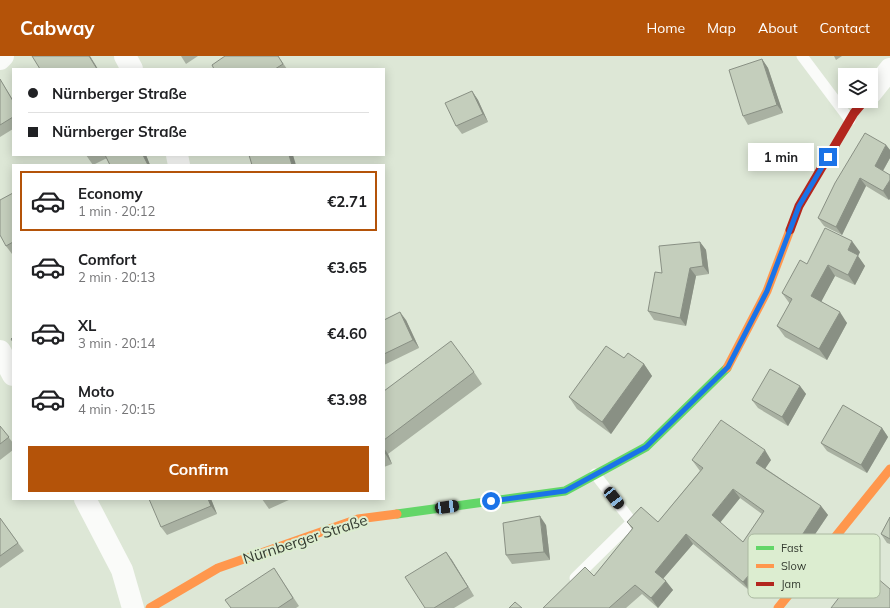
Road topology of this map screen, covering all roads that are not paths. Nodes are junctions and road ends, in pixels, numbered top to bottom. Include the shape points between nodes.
1 (3, 56) edge
2 (125, 56) edge
3 (802, 56) edge
4 (0, 59) edge
5 (131, 68) edge
6 (890, 69) edge
7 (878, 84) edge
8 (859, 108) edge
9 (850, 120) junction
10 (0, 351) edge
11 (12, 373) edge
12 (890, 469) edge
13 (595, 474) junction
14 (86, 500) edge
15 (838, 534) edge
16 (567, 586) edge
17 (786, 598) edge
18 (133, 608) edge
19 (150, 608) edge
20 (778, 608) edge

1 - 4 street
2 - 5 street
3 - 9 lane
6 - 7 street
8 - 9 street, Nürnberger Straße
9 - 13 street, Nürnberger Straße via 799,206 767,291 728,367 646,447
10 - 11 street
12 - 15 street
13 - 16 lane via 632,522
13 - 19 street, Nürnberger Straße via 565,491 358,519 218,568
14 - 18 street via 122,570
17 - 20 street

